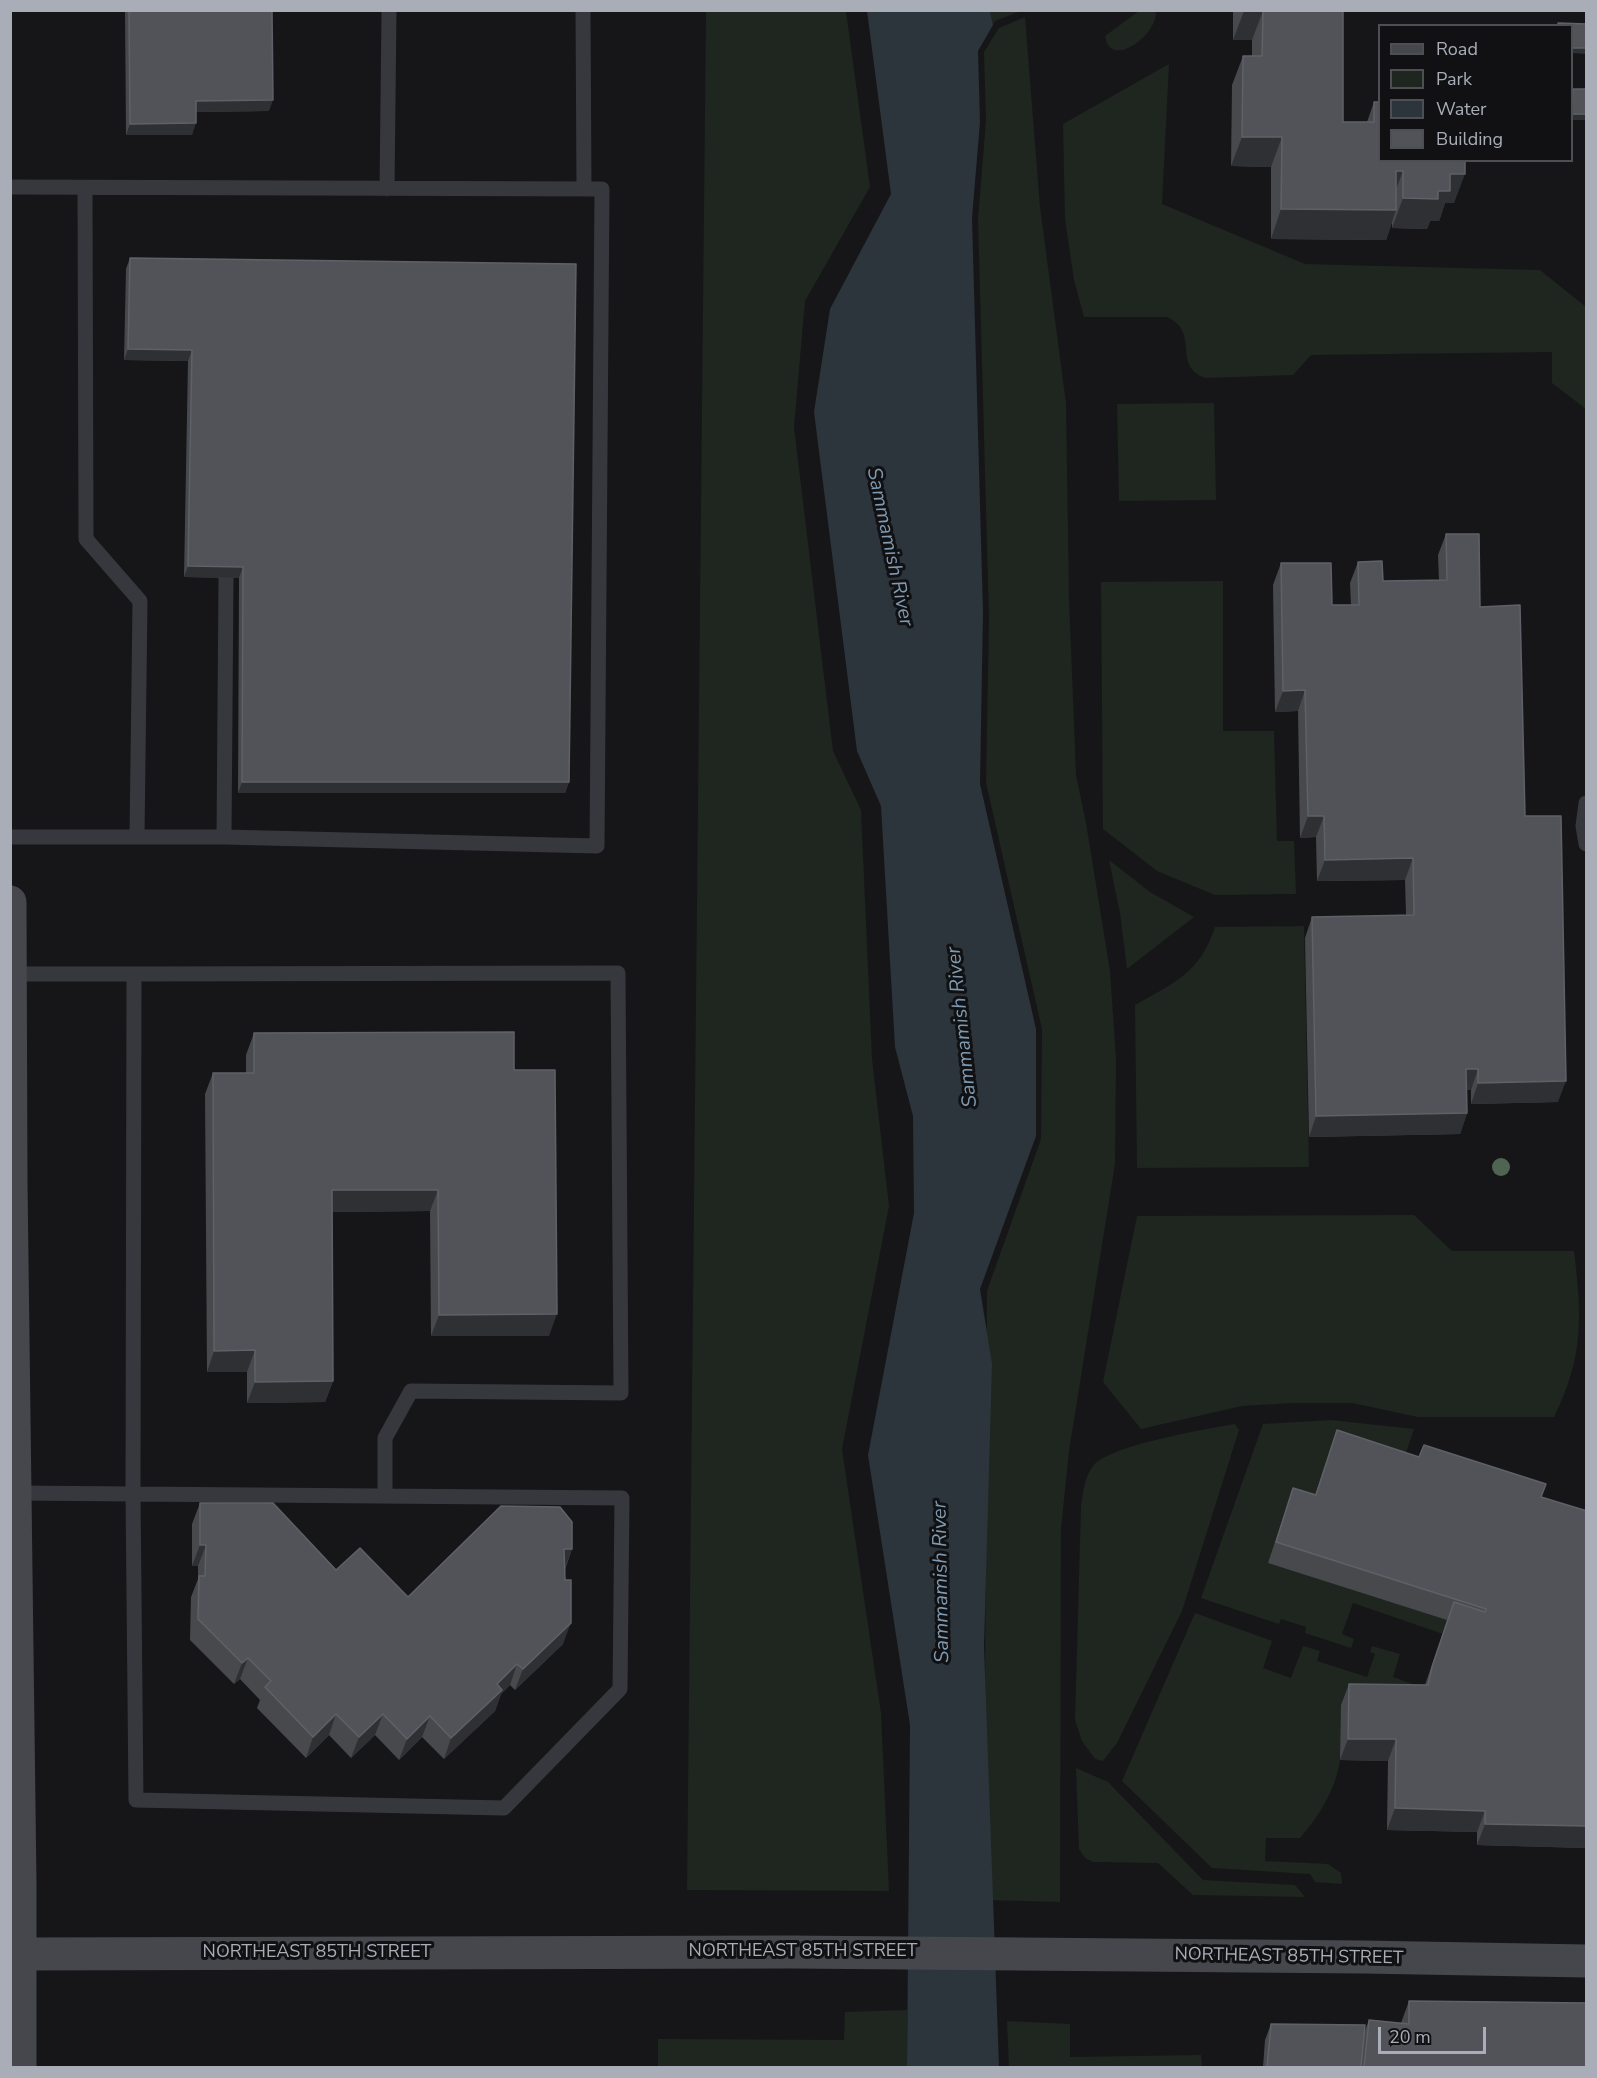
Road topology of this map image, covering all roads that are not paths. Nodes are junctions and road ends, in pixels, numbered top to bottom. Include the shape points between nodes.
1 (389, 10) edge
2 (583, 10) edge
3 (10, 187) edge
4 (85, 189) junction
5 (387, 189) junction
6 (584, 189) junction
7 (226, 578) edge
8 (1587, 803) edge
9 (10, 837) edge
10 (137, 837) junction
11 (224, 837) junction
12 (1587, 844) edge
13 (10, 902) edge
14 (11, 974) edge
15 (135, 974) junction
16 (11, 1183) edge
17 (14, 1493) junction
18 (133, 1493) junction
19 (386, 1496) junction
20 (20, 1954) junction
21 (1587, 1961) edge
22 (20, 2067) edge

1 - 5 lane
2 - 6 lane
3 - 4 lane
4 - 5 lane
4 - 10 lane via 86,538 140,601
5 - 6 lane
6 - 11 lane via 602,189 597,846
7 - 11 lane
8 - 12 lane via 1583,826
9 - 10 lane
10 - 11 lane
13 - 14 street
14 - 15 lane
14 - 16 street
15 - 18 lane
15 - 19 lane via 618,973 621,1393 411,1391 386,1438
16 - 17 street
17 - 18 lane
17 - 20 street
18 - 19 lane
18 - 19 lane via 136,1800 504,1808 620,1689 622,1498
20 - 21 street, NORTHEAST 85TH STREET via 791,1952
20 - 22 street

